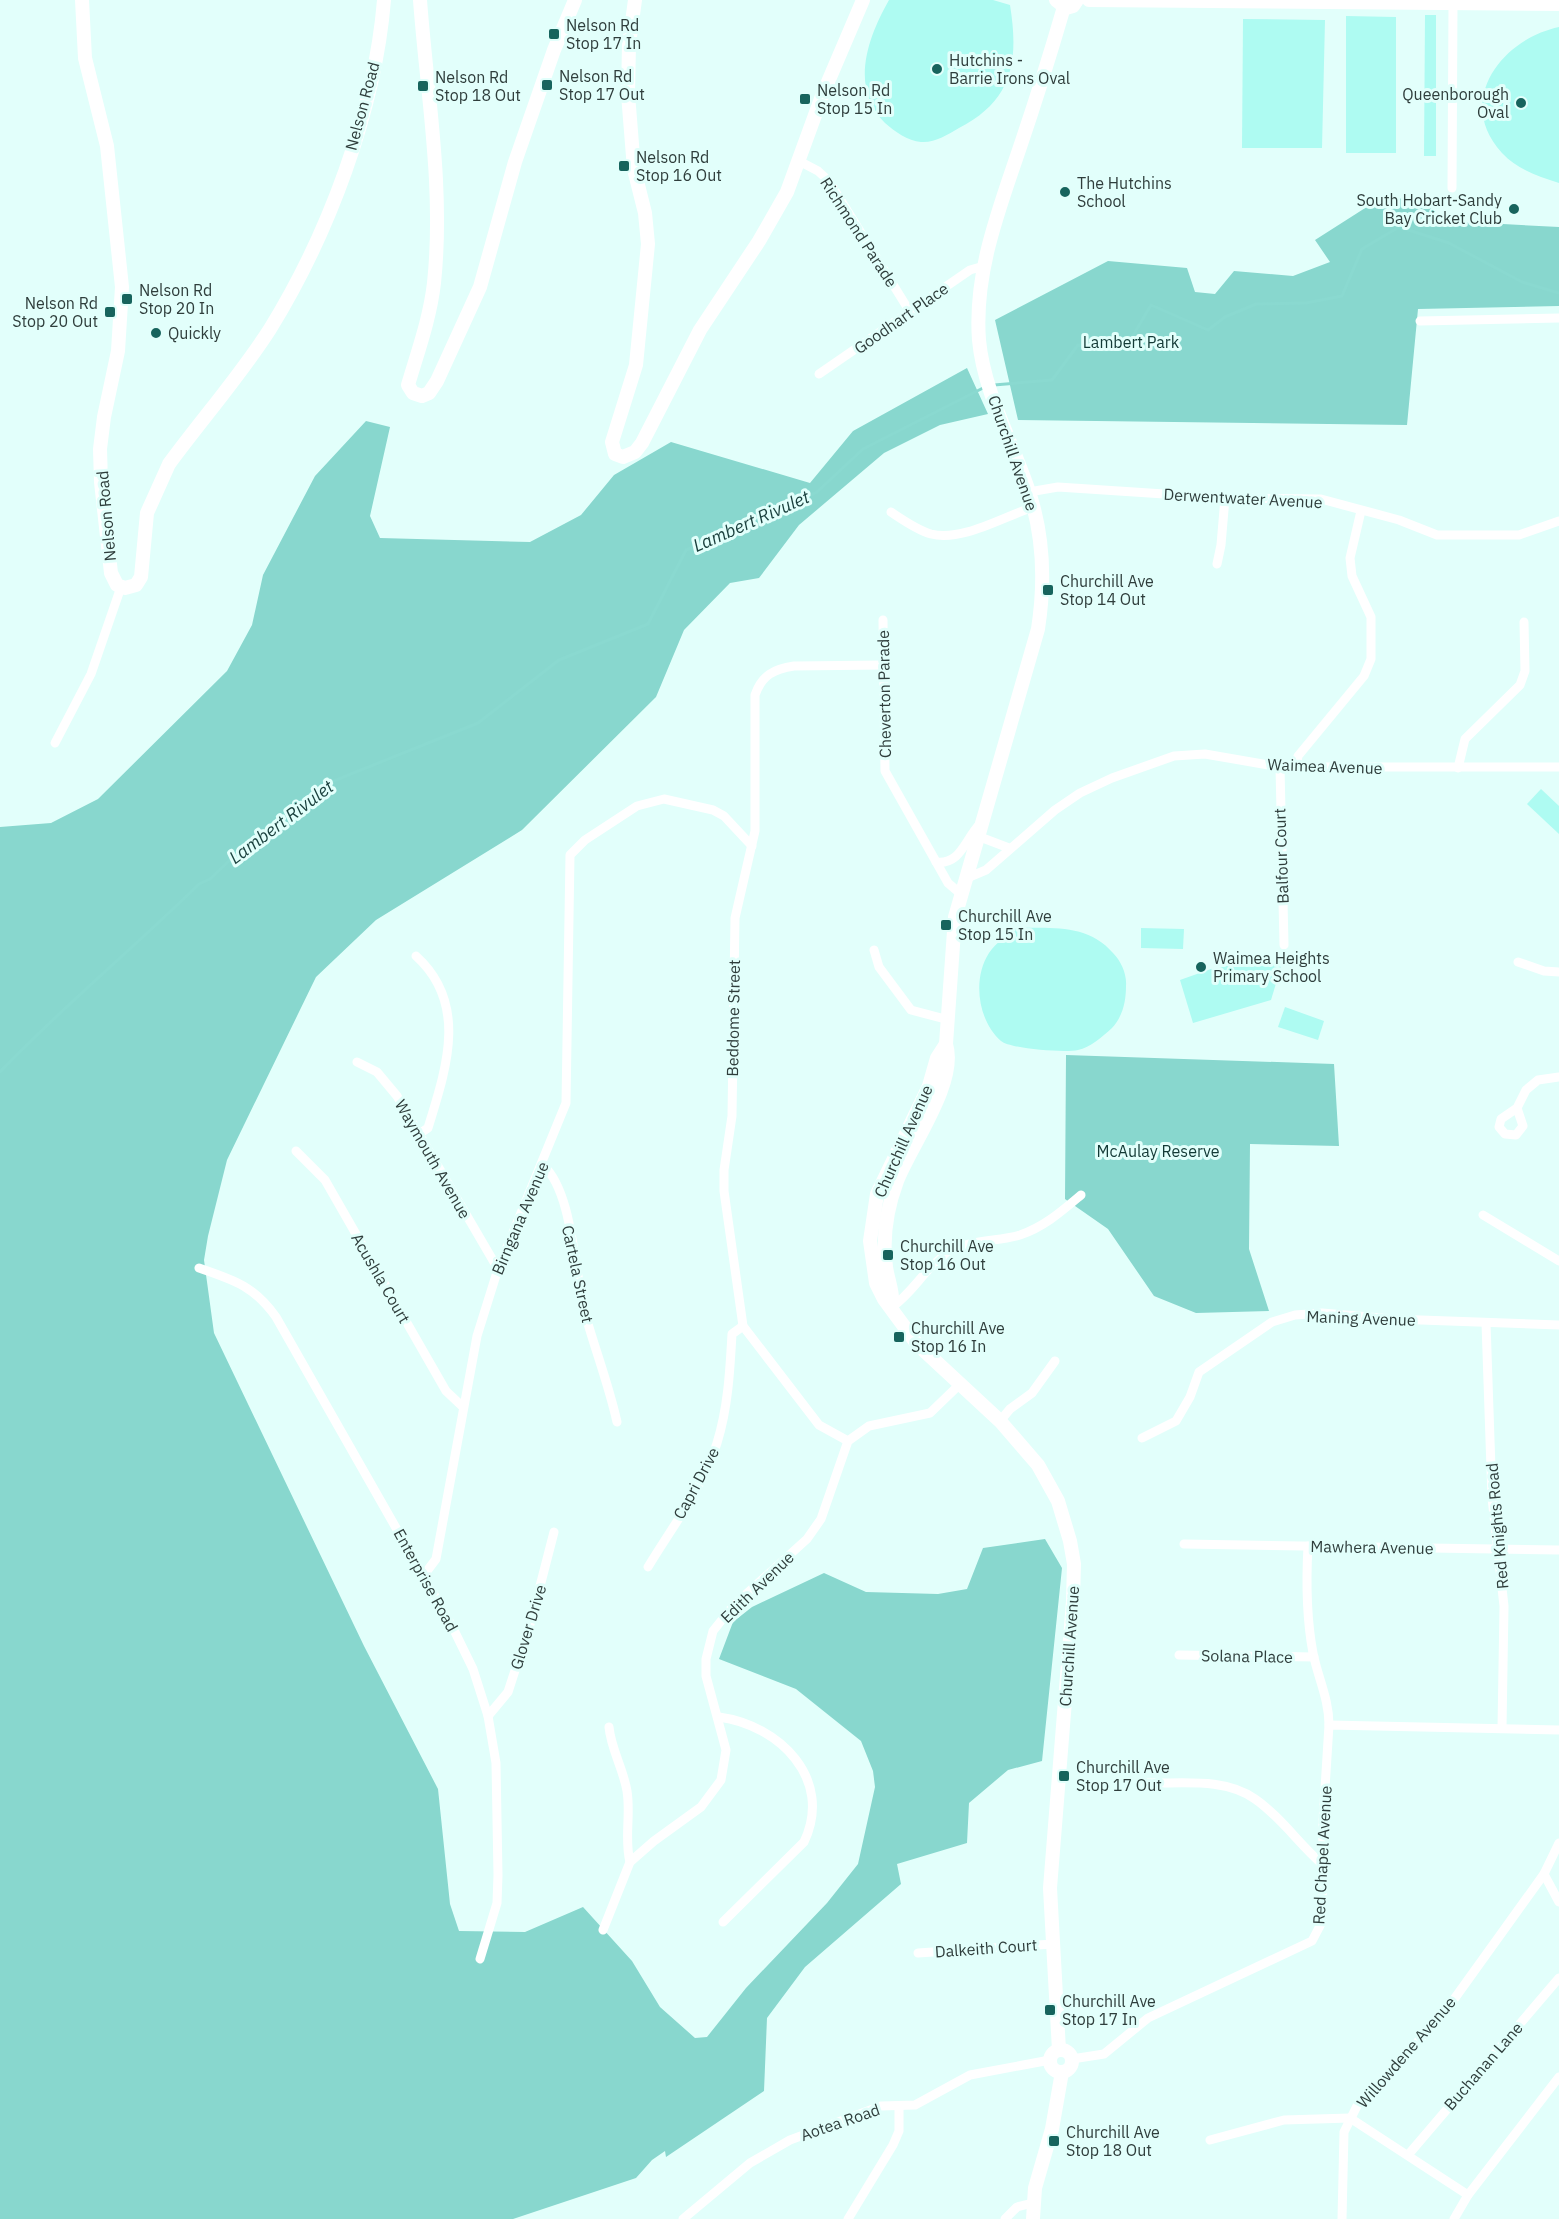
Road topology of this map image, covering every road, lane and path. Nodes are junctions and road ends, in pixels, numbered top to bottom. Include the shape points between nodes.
1 (82, 0) edge
2 (384, 0) edge
3 (420, 0) edge
4 (575, 0) edge
5 (634, 0) edge
6 (863, 0) edge
7 (1077, 0) edge
8 (1089, 0) edge
9 (1060, 4) edge
10 (1454, 4) junction
11 (1559, 4) edge
12 (799, 161) junction
13 (1452, 188) dead end
14 (984, 266) junction
15 (910, 312) junction
16 (1559, 318) edge
17 (1420, 321) dead end
18 (819, 374) dead end
19 (1029, 492) junction
20 (1225, 498) junction
21 (1034, 507) junction
22 (1361, 511) junction
23 (891, 512) dead end
24 (1559, 521) edge
25 (1217, 564) dead end
26 (121, 587) junction
27 (883, 620) dead end
28 (1524, 622) dead end
29 (884, 665) junction
30 (55, 743) dead end
31 (1280, 767) junction
32 (1296, 767) junction
33 (1559, 767) edge
34 (1458, 768) junction
35 (984, 820) junction
36 (980, 837) junction
37 (752, 846) junction
38 (1009, 848) junction
39 (936, 862) junction
40 (967, 878) junction
41 (962, 894) junction
42 (1284, 945) dead end
43 (874, 950) dead end
44 (416, 956) dead end
45 (1518, 962) dead end
46 (1559, 972) edge
47 (950, 1020) junction
48 (357, 1062) dead end
49 (1559, 1077) edge
50 (1518, 1108) dead end
51 (419, 1134) junction
52 (296, 1151) dead end
53 (543, 1165) junction
54 (1082, 1195) dead end
55 (1483, 1215) dead end
56 (1559, 1261) edge
57 (199, 1268) dead end
58 (498, 1269) junction
59 (892, 1307) junction
60 (1486, 1323) junction
61 (1559, 1325) edge
62 (743, 1326) junction
63 (1055, 1361) dead end
64 (959, 1385) junction
65 (463, 1407) junction
66 (1000, 1421) junction
67 (617, 1422) dead end
68 (1143, 1438) dead end
69 (848, 1441) junction
70 (554, 1532) dead end
71 (1184, 1544) dead end
72 (1308, 1546) junction
73 (1498, 1549) junction
74 (1559, 1550) edge
75 (648, 1567) dead end
76 (424, 1575) junction
77 (1179, 1655) dead end
78 (1314, 1657) junction
79 (488, 1716) junction
80 (719, 1717) junction
81 (1329, 1725) junction
82 (609, 1727) dead end
83 (1502, 1728) junction
84 (1559, 1730) edge
85 (1145, 1783) dead end
86 (1559, 1843) edge
87 (630, 1862) junction
88 (1322, 1864) junction
89 (1544, 1874) junction
90 (1559, 1902) edge
91 (723, 1922) dead end
92 (603, 1930) dead end
93 (1053, 1944) junction
94 (918, 1953) dead end
95 (480, 1959) dead end
96 (1559, 1978) edge
97 (1054, 2055) junction
98 (1072, 2060) junction
99 (1062, 2072) junction
100 (1559, 2077) edge
101 (899, 2106) junction
102 (1350, 2118) junction
103 (1210, 2140) dead end
104 (1408, 2155) junction
105 (1467, 2195) junction
106 (1033, 2203) junction
107 (683, 2219) edge
108 (848, 2219) edge
109 (1005, 2219) edge
110 (1032, 2219) edge
111 (1342, 2219) edge
112 (1454, 2219) edge

1 - 26 street, Nelson Road via 85,57 107,146 122,287 118,351 100,449 111,573
2 - 26 street, Nelson Road via 370,80 325,220 268,332 169,464 147,513 141,577 133,586
3 - 4 street via 432,106 437,226 429,313 408,385 413,393 422,396 440,375 480,287 515,162
5 - 12 street via 628,94 634,169 648,244 636,365 613,436 611,447 615,454 627,456 642,443 700,330 771,221
6 - 12 street
7 - 9 street via 1073,6
8 - 10 street
9 - 14 street, Churchill Avenue
10 - 11 street
10 - 13 street
12 - 15 street, Richmond Parade via 829,181
14 - 15 street, Goodhart Place via 970,270
14 - 19 street, Churchill Avenue via 979,339 986,376
15 - 18 street, Goodhart Place
16 - 17 street
19 - 20 street, Derwentwater Avenue via 1058,487
19 - 21 street, Churchill Avenue
20 - 22 street, Derwentwater Avenue via 1309,498
20 - 25 street
21 - 23 street via 979,529 941,535 923,531
21 - 35 street, Churchill Avenue via 1044,588 1038,629
22 - 24 street, Derwentwater Avenue via 1437,535 1519,534
22 - 32 street via 1350,558 1352,576 1371,617 1371,659 1364,676 1298,756
26 - 30 street via 91,675
27 - 29 street, Cheverton Parade
28 - 34 street via 1525,671 1520,685 1465,738
29 - 37 street, Beddome Street via 794,666 780,668 759,682 755,694
29 - 39 street, Cheverton Parade via 885,771
31 - 32 street, Waimea Avenue
31 - 38 street, Waimea Avenue via 1205,754 1174,756 1080,793
31 - 42 street, Balfour Court
32 - 34 street, Waimea Avenue
33 - 34 street, Waimea Avenue
35 - 36 street, Churchill Avenue
35 - 39 street via 969,835 957,857
36 - 38 street
36 - 40 street, Churchill Avenue
37 - 53 street, Birngana Avenue via 713,810 664,799 638,806 585,840 570,855 568,1090
37 - 62 street, Beddome Street via 735,918 732,1116 724,1170
38 - 40 street, Waimea Avenue via 986,870
39 - 41 street, Cheverton Parade via 948,883
40 - 41 street, Churchill Avenue
41 - 47 street, Churchill Avenue via 954,925
43 - 47 street via 879,967 910,1010
44 - 51 street via 435,976 448,1014 442,1082 428,1128
45 - 46 street
47 - 59 street, Churchill Avenue via 946,1044 875,1204 870,1241 872,1261 876,1283
48 - 51 street, Waymouth Avenue via 367,1064 387,1080
49 - 50 street via 1538,1080 1526,1090
51 - 58 street, Waymouth Avenue
52 - 65 street, Acushla Court via 325,1180 446,1391
53 - 58 street, Birngana Avenue
53 - 67 street, Cartela Street via 555,1176 585,1315
54 - 59 street via 1044,1225 947,1253
55 - 56 street
57 - 76 street, Enterprise Road via 241,1282 276,1317
58 - 65 street, Birngana Avenue via 477,1336
59 - 64 street, Churchill Avenue via 917,1344
60 - 61 street, Maning Avenue
60 - 68 street, Maning Avenue via 1322,1313 1295,1315 1272,1323 1199,1372 1176,1421
60 - 73 street, Red Knights Road via 1492,1498
62 - 69 street via 819,1425
62 - 75 street, Capri Drive via 732,1334 724,1417 717,1444 704,1474
63 - 66 street via 1032,1393
64 - 66 street, Churchill Avenue
64 - 69 street via 930,1413 869,1426
65 - 76 street, Birngana Avenue via 436,1559
66 - 93 street, Churchill Avenue via 1038,1465 1058,1501 1074,1564 1052,1857
69 - 80 street, Edith Avenue via 821,1519 807,1539 733,1606 712,1631 706,1676
70 - 79 street, Glover Drive via 508,1692
71 - 72 street, Mawhera Avenue
72 - 73 street, Mawhera Avenue
72 - 78 street, Red Chapel Avenue via 1307,1617
73 - 74 street, Mawhera Avenue
73 - 83 street, Red Knights Road via 1504,1606
76 - 79 street, Enterprise Road via 473,1669
77 - 78 street, Solana Place
78 - 81 street, Red Chapel Avenue via 1326,1694
79 - 95 street, Enterprise Road via 496,1763 498,1875 497,1903
80 - 87 street, Edith Avenue via 726,1750 725,1769 716,1790
80 - 91 street via 736,1719 793,1754 810,1784 812,1803 804,1842
81 - 83 street
81 - 88 street, Red Chapel Avenue
82 - 87 street via 628,1794 626,1848
83 - 84 street
85 - 88 street via 1223,1785 1241,1791 1256,1800
86 - 89 street, Willowdene Avenue
87 - 92 street, Edith Avenue
88 - 98 street, Red Chapel Avenue via 1322,1922 1312,1941 1148,2018 1104,2054
89 - 90 street
89 - 102 street, Willowdene Avenue via 1442,2016 1365,2094
93 - 94 street, Dalkeith Court
93 - 97 street, Churchill Avenue
96 - 104 street, Buchanan Lane
97 - 98 street via 1069,2053
97 - 99 street via 1052,2067
97 - 101 street, Aotea Road via 969,2075 915,2105
98 - 99 street
99 - 106 street
100 - 105 street
101 - 107 street, Aotea Road via 881,2106 783,2143 750,2163
101 - 108 street via 899,2131 893,2145
102 - 103 street via 1284,2120
102 - 104 street
102 - 111 street, Willowdene Avenue via 1342,2147
104 - 105 street
105 - 112 street
106 - 109 street via 1017,2207
106 - 110 street

